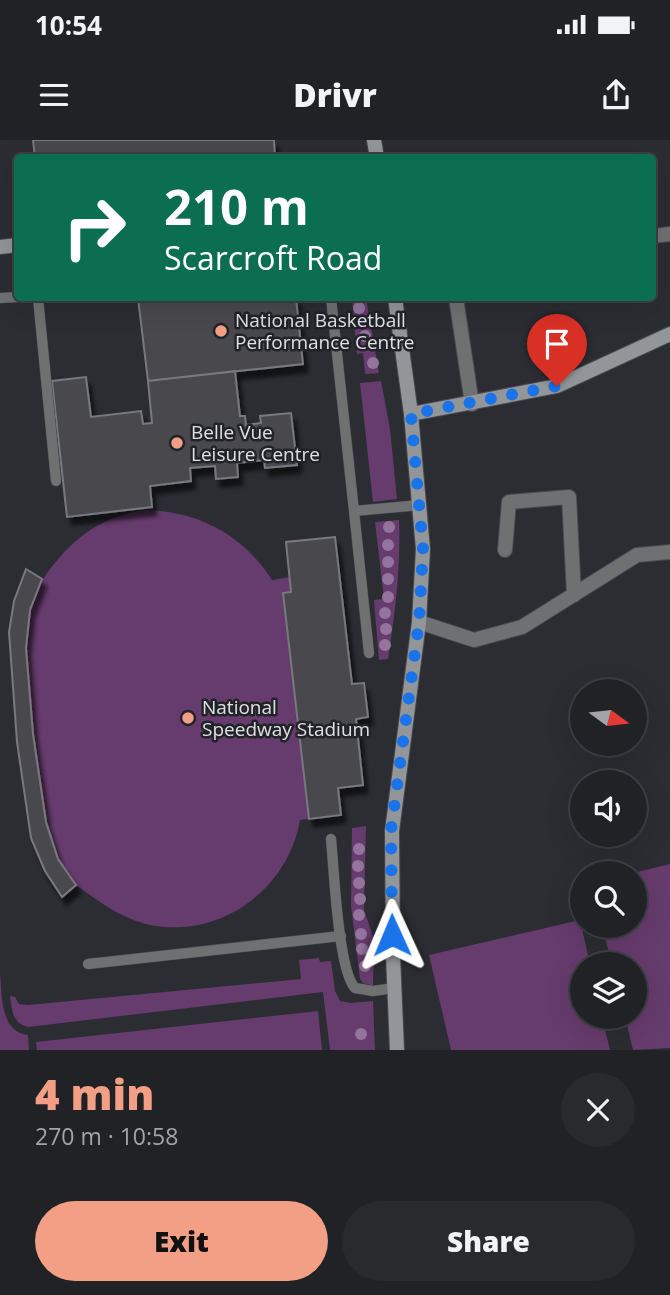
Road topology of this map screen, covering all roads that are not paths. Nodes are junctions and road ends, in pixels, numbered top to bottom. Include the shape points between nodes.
1 (38, 301) edge
2 (331, 301) edge
3 (396, 301) edge
4 (456, 301) edge
5 (670, 334) edge
6 (472, 404) junction
7 (411, 414) junction
8 (56, 481) dead end
9 (420, 505) junction
10 (354, 511) junction
11 (505, 550) dead end
12 (670, 551) edge
13 (574, 595) junction
14 (419, 622) junction
15 (369, 653) dead end
16 (331, 839) dead end
17 (341, 936) junction
18 (88, 964) dead end
19 (394, 988) junction
20 (397, 1050) edge

1 - 8 lane
2 - 10 lane
3 - 7 street
4 - 6 street
5 - 6 street via 557,386
6 - 7 street
7 - 9 street
9 - 10 lane
9 - 14 street
10 - 15 lane
11 - 13 street via 509,502 569,497
12 - 13 street via 637,555
13 - 14 street via 523,627 474,640
14 - 19 street via 391,831
16 - 17 lane
17 - 18 lane
17 - 19 lane via 348,978 355,988
19 - 20 street

